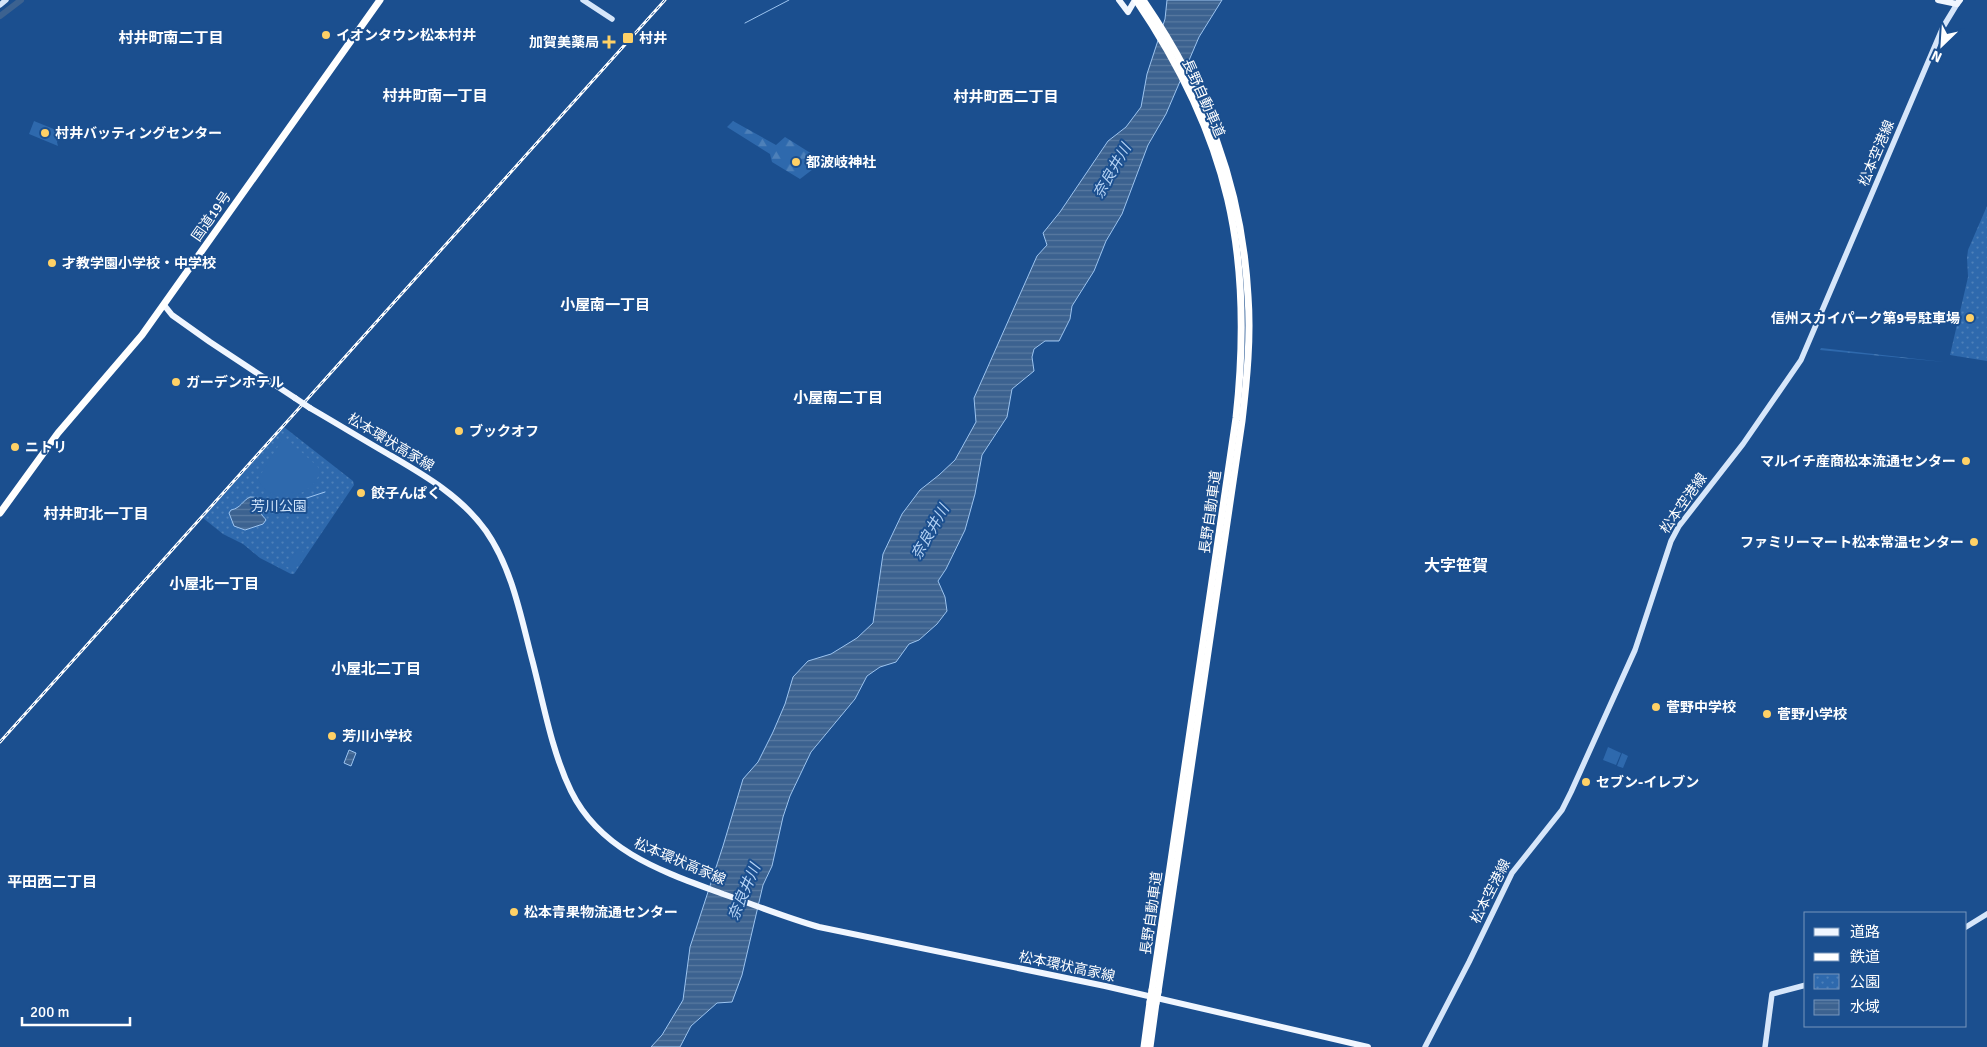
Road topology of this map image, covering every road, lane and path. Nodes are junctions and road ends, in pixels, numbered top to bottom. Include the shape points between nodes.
1 (6, 0) edge
2 (380, 0) edge
3 (583, 0) edge
4 (1119, 0) edge
5 (1135, 0) edge
6 (1143, 0) edge
7 (1938, 0) edge
8 (1958, 2) edge
9 (0, 4) edge
10 (612, 19) dead end
11 (164, 305) junction
12 (0, 513) edge
13 (1987, 914) edge
14 (1967, 926) edge
15 (1804, 986) edge
16 (1155, 991) junction
17 (1154, 1003) junction
18 (1144, 1047) edge
19 (1150, 1047) edge
20 (1368, 1047) edge
21 (1425, 1047) edge
22 (1765, 1047) edge

1 - 9 main road
2 - 11 highway, 国道19号
3 - 10 main road
4 - 5 main road via 1128,12
5 - 16 highway, 長野自動車道 via 1188,86 1217,159 1233,220 1242,299 1242,358 1234,437
6 - 16 highway, 長野自動車道 via 1191,78 1216,135 1238,218 1248,297 1241,431
7 - 8 main road
8 - 21 main road, 松本空港線 via 1943,27 1801,360 1743,444 1679,526 1671,541 1635,650 1571,792 1562,810 1512,873
11 - 12 highway, 国道19号 via 130,351 54,438
11 - 20 main road, 松本環状高家線, bridge via 172,315 210,342 310,408 430,480 477,519 506,567 562,769 579,805 599,829 626,852 701,885 819,928 1105,986
13 - 14 main road
15 - 22 main road via 1772,994
16 - 17 highway, 長野自動車道, bridge
17 - 18 highway, 長野自動車道
17 - 19 highway, 長野自動車道

